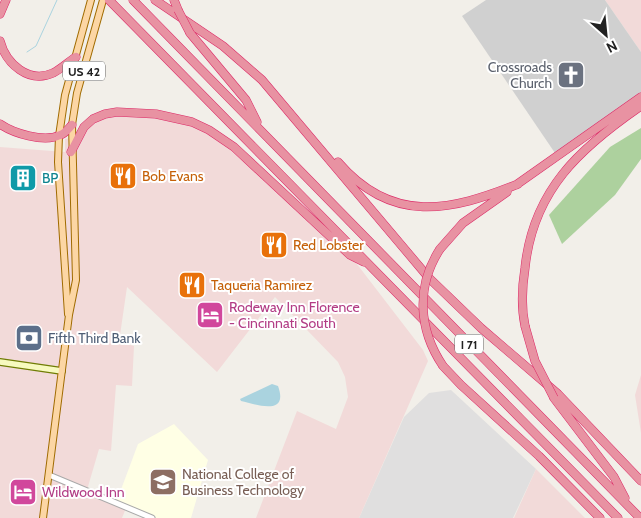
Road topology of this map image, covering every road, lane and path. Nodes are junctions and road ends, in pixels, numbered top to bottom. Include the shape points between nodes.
1 (6, 0) edge
2 (92, 0) edge
3 (103, 0) edge
4 (109, 0) edge
5 (133, 0) edge
6 (155, 0) edge
7 (174, 0) edge
8 (0, 14) edge
9 (0, 41) edge
10 (76, 57) junction
11 (641, 97) edge
12 (641, 106) edge
13 (294, 117) junction
14 (0, 124) edge
15 (72, 125) junction
16 (260, 128) junction
17 (59, 136) junction
18 (71, 152) junction
19 (518, 184) junction
20 (370, 266) junction
21 (69, 315) junction
22 (0, 362) edge
23 (62, 371) junction
24 (49, 475) junction
25 (641, 481) edge
26 (629, 507) junction
27 (43, 518) edge
28 (152, 518) edge
29 (600, 518) edge
30 (618, 518) edge
31 (640, 518) edge

1 - 8 highway
2 - 10 main road, US 42
3 - 15 main road, US 42
4 - 20 highway, I 71
5 - 16 highway, I 71
6 - 13 highway via 246,64
7 - 16 highway, bridge via 190,33 246,100
9 - 10 highway via 14,66 36,76 54,73
10 - 17 main road, US 42 via 65,95
11 - 19 highway
12 - 26 highway, bridge via 584,149 563,172 541,208 530,237 523,300 525,326 535,361 554,398 614,477
13 - 19 highway via 351,176 374,192 400,203 443,208 474,201
13 - 25 highway via 429,278 558,394
14 - 17 highway via 17,134
15 - 17 highway
15 - 18 main road, US 42
16 - 26 highway, I 71
17 - 21 main road, US 42
18 - 20 highway via 84,127 105,114 156,114 192,122 234,147 350,255
18 - 21 main road, US 42 via 76,262
19 - 29 highway, bridge via 463,223 440,249 424,284 427,336 444,366 461,385 539,456
20 - 30 highway, I 71
21 - 23 main road, US 42
22 - 23 main road
23 - 24 main road, US 42
24 - 27 main road, US 42
24 - 28 street
26 - 31 highway, I 71

